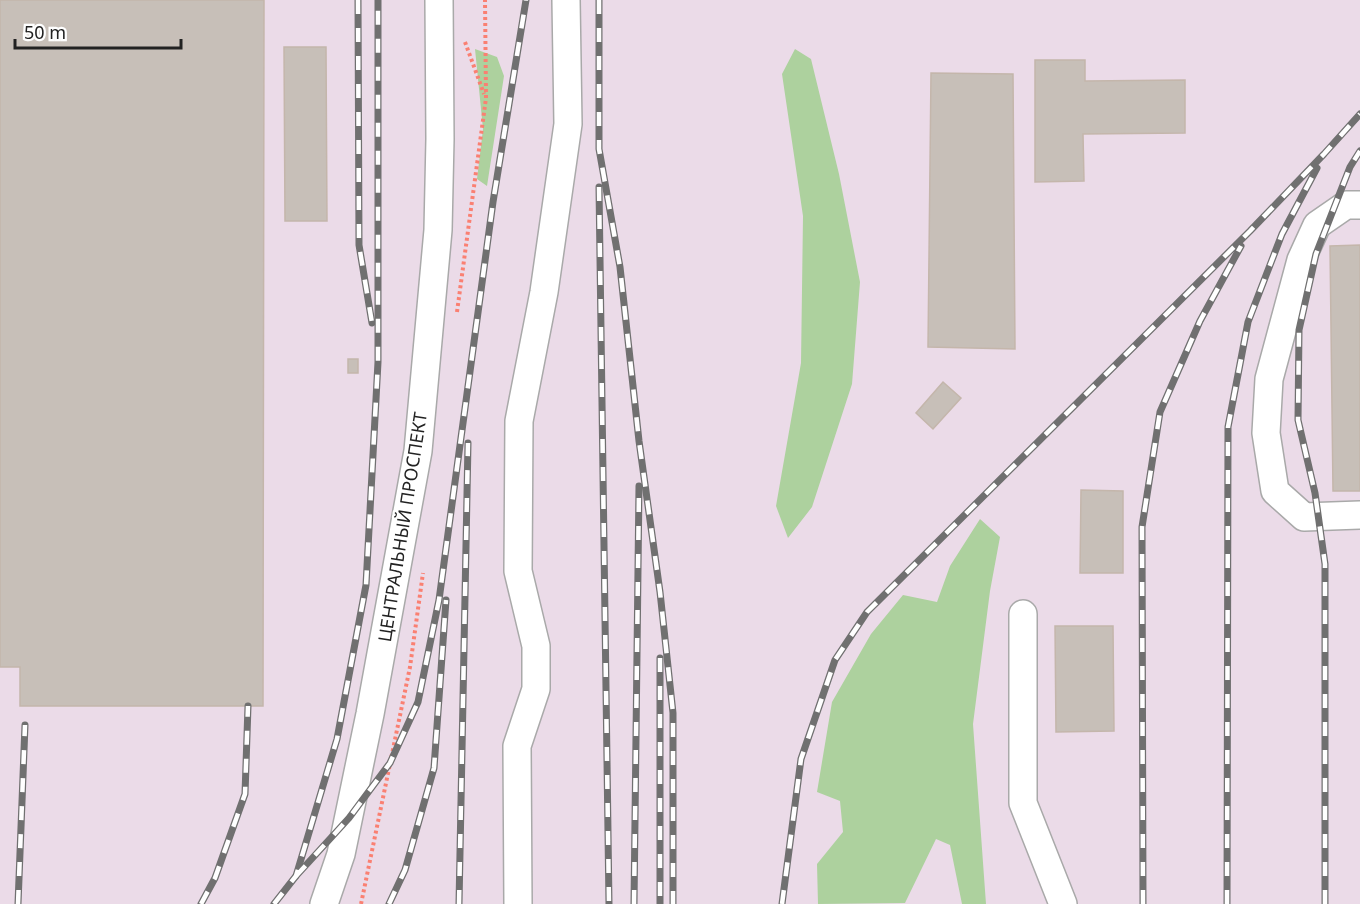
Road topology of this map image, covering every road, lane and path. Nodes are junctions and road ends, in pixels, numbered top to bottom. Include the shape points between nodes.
1 (439, 0) edge
2 (485, 0) edge
3 (566, 0) edge
4 (464, 38) dead end
5 (1360, 205) edge
6 (1360, 515) edge
7 (1023, 614) dead end
8 (324, 904) edge
9 (518, 904) edge
10 (1063, 904) edge

1 - 8 street, ЦЕНТРАЛЬНЫЙ ПРОСПЕКТ via 438,230 418,451 342,854
2 - 4 path via 486,98
3 - 9 street via 568,124 544,292 519,420 518,571 536,646 536,690 517,746
5 - 6 street via 1346,205 1317,225 1301,260 1269,379 1266,433 1275,491 1304,517
7 - 10 street via 1023,803

